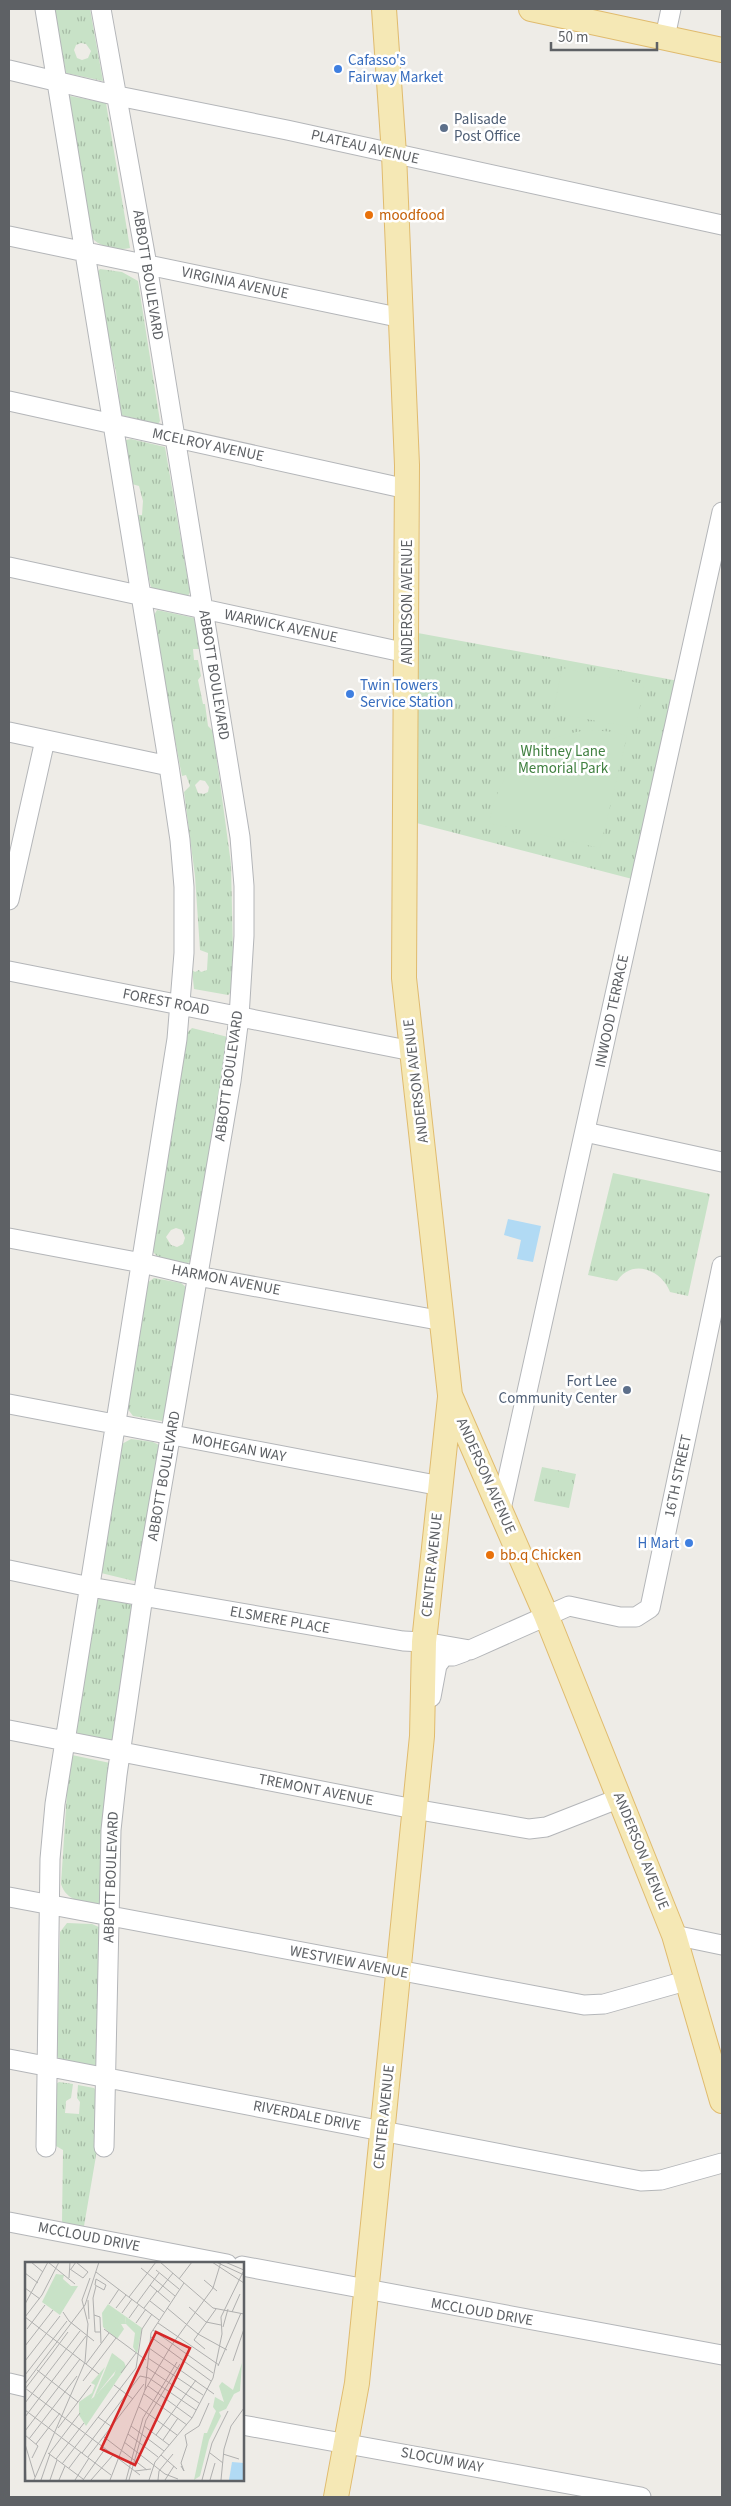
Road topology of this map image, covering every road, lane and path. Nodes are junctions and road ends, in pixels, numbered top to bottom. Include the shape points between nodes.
1 (45, 9) edge
2 (101, 9) edge
3 (384, 9) edge
4 (531, 9) edge
5 (671, 9) edge
6 (665, 37) junction
7 (722, 50) edge
8 (9, 70) edge
9 (56, 80) junction
10 (118, 96) junction
11 (394, 154) junction
12 (722, 224) edge
13 (9, 236) edge
14 (85, 252) junction
15 (147, 265) junction
16 (402, 318) junction
17 (9, 401) edge
18 (113, 424) junction
19 (175, 438) junction
20 (407, 489) junction
21 (722, 512) edge
22 (9, 567) edge
23 (142, 596) junction
24 (203, 609) junction
25 (407, 653) junction
26 (9, 732) edge
27 (46, 740) junction
28 (169, 766) junction
29 (9, 900) edge
30 (9, 971) edge
31 (180, 1005) junction
32 (239, 1017) junction
33 (412, 1051) junction
34 (586, 1132) junction
35 (722, 1162) edge
36 (9, 1238) edge
37 (142, 1263) junction
38 (722, 1266) edge
39 (197, 1276) junction
40 (443, 1320) junction
41 (450, 1395) junction
42 (9, 1404) edge
43 (115, 1424) junction
44 (172, 1435) junction
45 (441, 1486) junction
46 (501, 1509) junction
47 (9, 1570) edge
48 (90, 1587) junction
49 (144, 1596) junction
50 (546, 1615) junction
51 (424, 1642) junction
52 (470, 1650) junction
53 (9, 1730) edge
54 (422, 1736) junction
55 (64, 1740) junction
56 (120, 1750) junction
57 (620, 1798) junction
58 (414, 1809) junction
59 (9, 1897) edge
60 (50, 1904) junction
61 (110, 1915) junction
62 (674, 1935) junction
63 (722, 1944) edge
64 (398, 1971) junction
65 (689, 1980) junction
66 (9, 2059) edge
67 (47, 2066) junction
68 (106, 2077) junction
69 (722, 2101) edge
70 (383, 2131) junction
71 (46, 2147) dead end
72 (104, 2147) dead end
73 (722, 2163) edge
74 (9, 2222) edge
75 (217, 2262) edge
76 (244, 2266) edge
77 (366, 2290) junction
78 (722, 2355) edge
79 (9, 2383) edge
80 (25, 2387) edge
81 (244, 2425) edge
82 (345, 2442) junction
83 (336, 2497) edge
84 (641, 2497) edge

1 - 9 street
2 - 10 street, ABBOTT BOULEVARD
3 - 11 main road, ANDERSON AVENUE
4 - 6 main road
5 - 6 street
6 - 7 main road
8 - 9 street, PLATEAU AVENUE
9 - 10 street, PLATEAU AVENUE
9 - 14 street
10 - 11 street, PLATEAU AVENUE
10 - 15 street, ABBOTT BOULEVARD
11 - 12 street, PLATEAU AVENUE
11 - 16 main road, ANDERSON AVENUE
13 - 14 street, VIRGINIA AVENUE
14 - 15 street, VIRGINIA AVENUE
14 - 18 street
15 - 16 street, VIRGINIA AVENUE
15 - 19 street, ABBOTT BOULEVARD
16 - 20 main road, ANDERSON AVENUE
17 - 18 street, MCELROY AVENUE
18 - 19 street, MCELROY AVENUE
18 - 23 street
19 - 20 street, MCELROY AVENUE
19 - 24 street, ABBOTT BOULEVARD
20 - 25 main road, ANDERSON AVENUE
21 - 34 street, INWOOD TERRACE
22 - 23 street, WARWICK AVENUE
23 - 24 street, WARWICK AVENUE
23 - 28 street
24 - 25 street, WARWICK AVENUE
24 - 32 street, ABBOTT BOULEVARD via 240,836 244,936
25 - 33 main road, ANDERSON AVENUE via 404,978
26 - 27 street
27 - 28 street
27 - 29 street
28 - 31 street via 184,887
30 - 31 street, FOREST ROAD
31 - 32 street, FOREST ROAD
31 - 37 street
32 - 33 street, FOREST ROAD
32 - 39 street, ABBOTT BOULEVARD
33 - 40 main road, ANDERSON AVENUE
34 - 35 street
34 - 46 street, INWOOD TERRACE
36 - 37 street, HARMON AVENUE
37 - 39 street, HARMON AVENUE
37 - 43 street
38 - 50 street, 16TH STREET via 650,1608 636,1617 620,1617 569,1606
39 - 40 street, HARMON AVENUE
39 - 44 street, ABBOTT BOULEVARD
40 - 41 main road, ANDERSON AVENUE
41 - 45 main road, CENTER AVENUE
41 - 46 main road, ANDERSON AVENUE
42 - 43 street, MOHEGAN WAY
43 - 44 street, MOHEGAN WAY
43 - 48 street
44 - 45 street, MOHEGAN WAY
44 - 49 street, ABBOTT BOULEVARD
45 - 51 main road, CENTER AVENUE
46 - 50 main road, ANDERSON AVENUE
47 - 48 street, ELSMERE PLACE
48 - 49 street, ELSMERE PLACE
48 - 55 street
49 - 51 street, ELSMERE PLACE
49 - 56 street, ABBOTT BOULEVARD
50 - 52 street
50 - 57 main road, ANDERSON AVENUE
51 - 52 street, ELSMERE PLACE
51 - 54 main road, CENTER AVENUE
52 - 54 street, CENTER AVENUE via 444,1656 437,1665
53 - 55 street, TREMONT AVENUE
54 - 58 main road, CENTER AVENUE
55 - 56 street, TREMONT AVENUE
55 - 60 street via 55,1804
56 - 58 street, TREMONT AVENUE
56 - 61 street, ABBOTT BOULEVARD via 111,1830
57 - 58 street, TREMONT AVENUE via 546,1827 529,1829
57 - 62 main road, ANDERSON AVENUE
58 - 64 main road, CENTER AVENUE
59 - 60 street, WESTVIEW AVENUE
60 - 61 street, WESTVIEW AVENUE
60 - 67 street
61 - 64 street, WESTVIEW AVENUE
61 - 68 street, ABBOTT BOULEVARD
62 - 63 street
62 - 65 main road, ANDERSON AVENUE
64 - 65 street, WESTVIEW AVENUE via 584,2005 604,2004
64 - 70 main road, CENTER AVENUE
65 - 69 main road, ANDERSON AVENUE
66 - 67 street, RIVERDALE DRIVE
67 - 68 street, RIVERDALE DRIVE
67 - 71 street
68 - 70 street, RIVERDALE DRIVE
68 - 72 street, ABBOTT BOULEVARD
70 - 73 street, RIVERDALE DRIVE via 641,2180 661,2180
70 - 77 main road, CENTER AVENUE
74 - 75 street, MCCLOUD DRIVE
76 - 77 street, MCCLOUD DRIVE
77 - 78 street, MCCLOUD DRIVE
77 - 82 main road, CENTER AVENUE via 357,2383
79 - 80 street
81 - 82 street, SLOCUM WAY
82 - 83 main road, CENTER AVENUE
82 - 84 street, SLOCUM WAY

